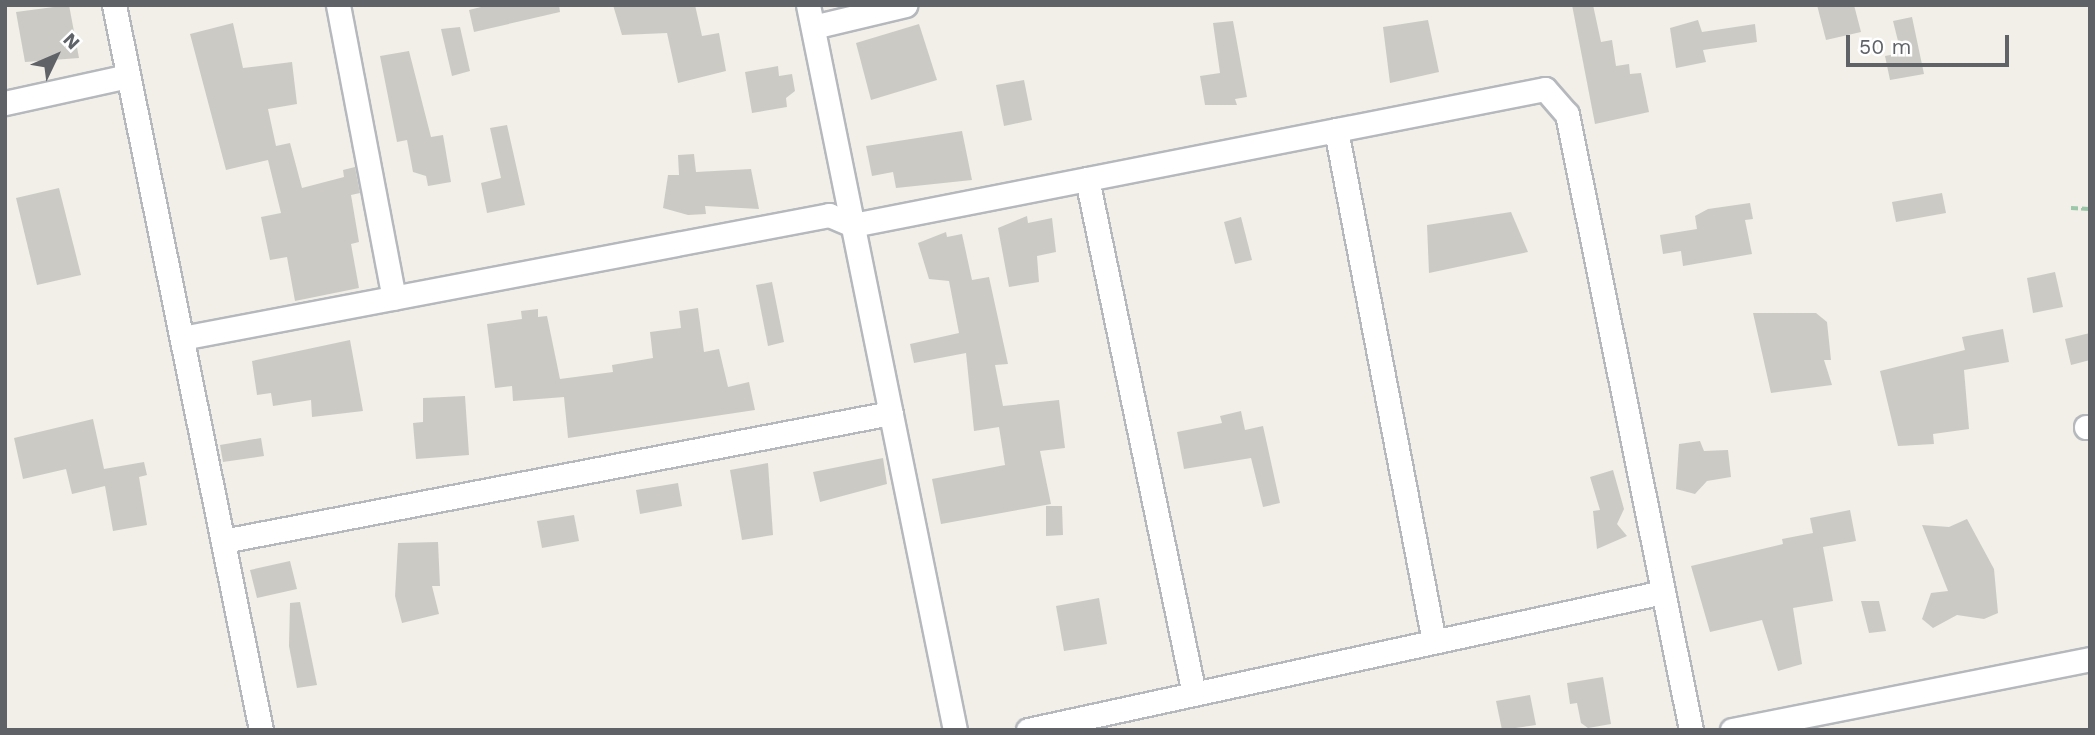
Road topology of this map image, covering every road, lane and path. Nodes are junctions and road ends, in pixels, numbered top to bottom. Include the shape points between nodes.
1 (114, 5) edge
2 (338, 5) edge
3 (905, 5) edge
4 (811, 16) edge
5 (128, 76) junction
6 (5, 103) edge
7 (1336, 130) junction
8 (1087, 179) junction
9 (2071, 208) dead end
10 (2090, 209) edge
11 (853, 225) junction
12 (394, 298) junction
13 (181, 338) junction
14 (891, 413) junction
15 (223, 541) junction
16 (1663, 592) junction
17 (1434, 642) junction
18 (2090, 659) edge
19 (1194, 694) junction
20 (261, 730) edge
21 (955, 730) edge
22 (1028, 730) edge
23 (1691, 730) edge
24 (1732, 730) edge

1 - 5 street
2 - 12 street
3 - 4 street
4 - 11 street
5 - 6 street
5 - 13 street
7 - 8 street
7 - 16 street via 1545,89 1558,99 1567,114
7 - 17 street
8 - 11 street
8 - 19 street
9 - 10 path
11 - 12 street via 829,215
11 - 14 street
12 - 13 street
13 - 15 street
14 - 15 street
14 - 21 street
15 - 20 street
16 - 17 street
16 - 23 street
17 - 19 street
18 - 24 street
19 - 22 street

